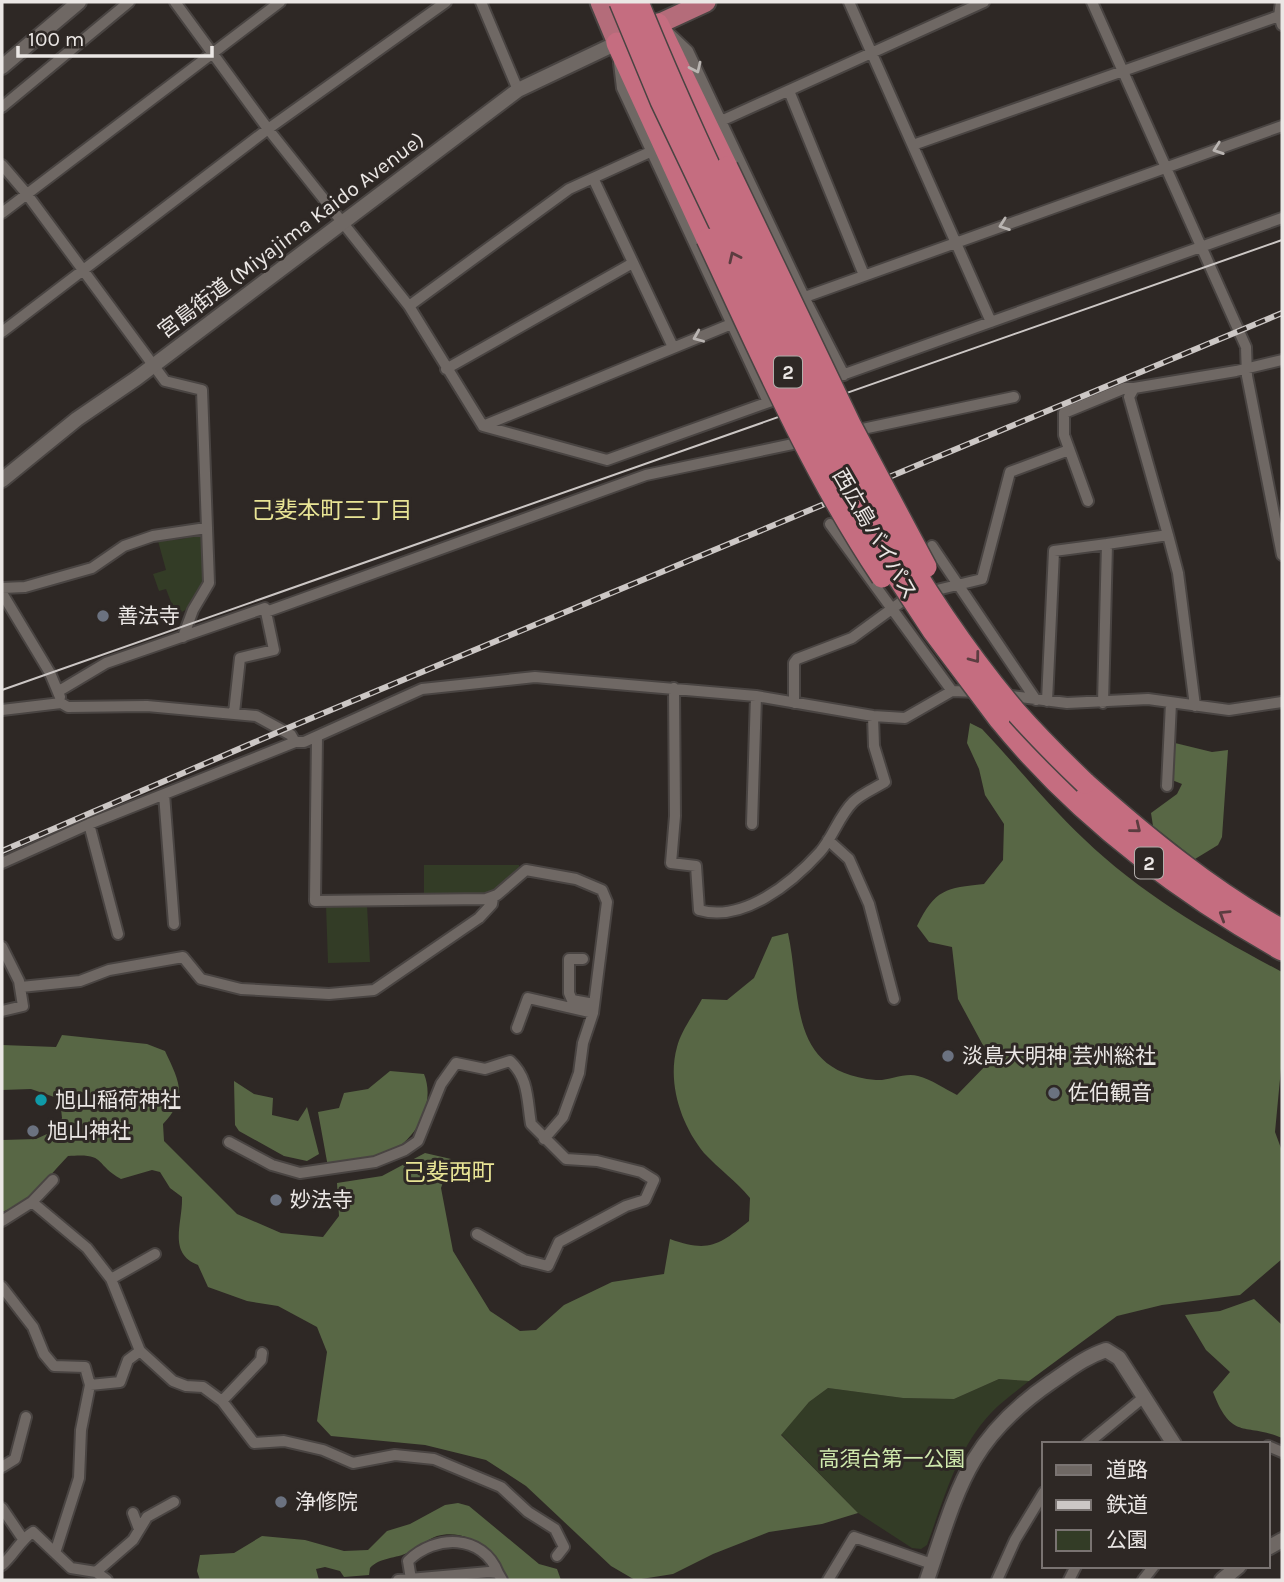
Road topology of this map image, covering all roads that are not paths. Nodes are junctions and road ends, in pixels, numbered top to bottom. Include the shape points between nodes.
1 (79, 2) edge
2 (129, 2) edge
3 (175, 2) edge
4 (280, 2) edge
5 (446, 2) edge
6 (481, 2) edge
7 (600, 2) edge
8 (620, 2) edge
9 (638, 2) edge
10 (644, 2) edge
11 (706, 2) edge
12 (849, 2) edge
13 (984, 2) edge
14 (1092, 2) edge
15 (1281, 2) edge
16 (1281, 20) edge
17 (659, 24) junction
18 (617, 43) junction
19 (211, 51) junction
20 (871, 53) junction
21 (2, 67) edge
22 (1124, 71) junction
23 (518, 90) junction
24 (789, 91) junction
25 (2, 107) edge
26 (721, 121) junction
27 (1282, 126) edge
28 (268, 129) junction
29 (913, 145) junction
30 (650, 152) junction
31 (2, 165) edge
32 (1167, 167) junction
33 (593, 178) junction
34 (26, 193) junction
35 (2, 213) edge
36 (1282, 218) edge
37 (341, 222) junction
38 (957, 242) junction
39 (1203, 246) junction
40 (631, 264) junction
41 (82, 268) junction
42 (864, 275) junction
43 (804, 297) junction
44 (409, 306) junction
45 (991, 321) junction
46 (732, 322) junction
47 (2, 332) edge
48 (673, 347) junction
49 (1282, 360) edge
50 (152, 365) junction
51 (1248, 368) junction
52 (446, 369) junction
53 (844, 375) junction
54 (1134, 388) junction
55 (1014, 397) dead end
56 (768, 402) junction
57 (483, 426) junction
58 (1069, 450) junction
59 (2, 480) edge
60 (1088, 501) dead end
61 (830, 524) dead end
62 (206, 528) junction
63 (1168, 535) junction
64 (1107, 544) junction
65 (932, 546) dead end
66 (1282, 555) edge
67 (958, 586) junction
68 (2, 590) edge
69 (935, 603) junction
70 (890, 608) junction
71 (266, 612) junction
72 (183, 637) junction
73 (674, 688) junction
74 (59, 691) junction
75 (951, 691) junction
76 (756, 696) junction
77 (1041, 701) junction
78 (1171, 702) junction
79 (1282, 702) edge
80 (61, 703) junction
81 (794, 703) junction
82 (1103, 703) junction
83 (1195, 706) junction
84 (2, 710) edge
85 (234, 713) junction
86 (873, 716) junction
87 (999, 719) junction
88 (317, 737) junction
89 (295, 742) junction
90 (1167, 786) dead end
91 (164, 794) junction
92 (89, 824) junction
93 (752, 824) dead end
94 (828, 840) junction
95 (2, 863) edge
96 (493, 898) junction
97 (174, 924) dead end
98 (1282, 930) edge
99 (118, 934) dead end
100 (2, 947) edge
101 (1282, 950) edge
102 (583, 959) dead end
103 (21, 988) junction
104 (894, 999) dead end
105 (593, 1009) junction
106 (2, 1011) edge
107 (517, 1028) dead end
108 (544, 1139) junction
109 (229, 1142) dead end
110 (53, 1180) dead end
111 (32, 1202) junction
112 (2, 1221) edge
113 (477, 1234) dead end
114 (155, 1254) dead end
115 (111, 1279) junction
116 (2, 1287) edge
117 (140, 1351) junction
118 (262, 1353) dead end
119 (90, 1385) junction
120 (1144, 1397) junction
121 (222, 1401) junction
122 (26, 1417) dead end
123 (1089, 1442) edge
124 (1173, 1442) edge
125 (2, 1467) edge
126 (1042, 1495) edge
127 (174, 1502) dead end
128 (2, 1508) edge
129 (133, 1513) dead end
130 (139, 1530) junction
131 (23, 1539) junction
132 (55, 1553) junction
133 (557, 1556) dead end
134 (932, 1564) junction
135 (2, 1565) edge
136 (1237, 1568) edge
137 (96, 1572) junction
138 (500, 1577) edge
139 (411, 1579) edge
140 (107, 1580) edge
141 (398, 1580) edge
142 (828, 1580) edge
143 (927, 1580) edge
144 (997, 1580) edge
145 (1222, 1580) edge

1 - 21 street
2 - 25 street
3 - 19 street
4 - 19 street
5 - 28 street
6 - 23 street
7 - 18 highway
87 -> 8 highway, 西広島バイパス / 2, bridge via 933,631 839,474 661,101
9 - 69 highway, 西広島バイパス / 2, bridge via 676,96 806,372 878,510
10 - 17 highway
11 - 17 highway
12 - 20 street
13 - 20 street
14 - 22 street
15 - 16 street
16 - 22 street
17 - 18 highway
17 -> 26 street via 688,51
17 - 69 highway, bridge via 850,426 928,571
18 - 23 street, 宮島街道 (Miyajima Kaido Avenue)
18 - 30 street via 622,88
18 - 87 highway, bridge via 774,382 840,511 925,637
19 - 28 street
19 - 34 street
20 - 24 street
20 - 29 street
22 - 29 street
22 - 32 street
23 - 37 street, 宮島街道 (Miyajima Kaido Avenue)
24 - 26 street
24 - 42 street
26 - 43 street
27 -> 32 street
28 - 37 street
28 - 41 street
29 - 38 street
30 - 33 street
30 - 46 street
31 - 34 street
32 -> 38 street
32 - 39 street
33 - 40 street
33 - 44 street via 569,189
34 - 35 street
34 - 41 street
36 - 39 street
37 - 44 street
37 - 50 street, 宮島街道 (Miyajima Kaido Avenue)
38 - 42 street
38 - 45 street
39 - 45 street
39 - 51 street via 1246,346
40 - 48 street
40 - 52 street
41 - 47 street
41 - 50 street
42 - 43 street
43 - 46 street
43 - 53 street
44 - 52 street
45 - 53 street
46 -> 48 street
46 - 56 street
48 - 57 street
49 - 51 street
50 - 59 street, 宮島街道 (Miyajima Kaido Avenue)
50 - 62 street via 165,382 202,390
51 - 54 street
51 - 66 street
52 - 57 street
53 - 56 street
54 - 58 street via 1064,413
54 - 63 street via 1129,397
55 - 71 street via 646,475
56 - 57 street via 607,460
58 - 60 street
58 - 67 street via 1010,472 983,576
61 - 70 street
62 - 68 street via 153,536 124,546 92,568
62 - 72 street via 209,583
63 - 64 street
63 - 83 street via 1178,573
64 - 77 street via 1054,551
64 - 82 street
65 - 67 street
67 - 70 street via 908,597
67 - 77 street
68 - 74 street
69 -> 98 highway, 西広島バイパス / 2, bridge via 1015,711 1085,783 1170,855
70 - 75 street
70 - 81 street via 852,638 795,661
71 - 72 street via 265,608
71 - 85 street via 274,650 240,658
72 - 74 street via 106,663
73 - 76 street
73 - 88 street via 536,677 422,689
73 - 94 street via 670,863 696,866 699,910 727,911 771,894
74 - 80 street
75 - 77 street
75 - 86 street via 905,718
76 - 81 street
76 - 93 street
77 - 82 street
78 - 82 street
78 - 83 street
78 - 90 street
79 - 83 street via 1229,710
80 - 84 street
80 - 85 street via 68,707 148,706
81 - 86 street
85 - 89 street via 256,716
86 - 94 street via 874,746 885,782 853,802
101 -> 87 highway, 西広島バイパス / 2 via 1155,868 1072,798
88 - 89 street
88 - 96 street via 315,901
89 - 91 street
91 - 92 street
91 - 97 street
92 - 95 street
92 - 99 street
94 - 104 street via 849,859 869,904
96 - 103 street via 479,918 374,990 329,994 232,988 201,979 183,957 109,970 80,981
96 - 105 street via 526,870 576,879 602,890 607,902
100 - 103 street
102 - 105 street via 569,959 569,993 572,1000
103 - 106 street via 23,1006
105 - 107 street via 528,998
105 - 108 street via 579,1073 563,1117
108 - 109 street via 531,1124 522,1076 510,1061 485,1069 456,1063 441,1084 418,1141 375,1162 300,1173 272,1165
108 - 113 street via 566,1158 608,1164 654,1180 645,1200 559,1242 548,1266 524,1260
110 - 111 street
111 - 112 street
111 - 115 street via 87,1248
114 - 115 street
115 - 117 street
116 - 119 street via 33,1327 49,1360 59,1368 85,1367
117 - 119 street via 128,1360 120,1382
117 - 121 street via 173,1381 203,1387
118 - 121 street via 261,1360
119 - 132 street via 81,1430 79,1478
120 - 123 street
120 - 124 street
120 - 134 street via 1119,1359 1106,1350 1091,1355 1019,1405 989,1435 961,1480
121 - 133 street via 254,1443 284,1441 353,1463 395,1455 434,1459 487,1479 555,1529 564,1547
122 - 125 street via 15,1460
126 - 144 street
127 - 130 street via 146,1517
128 - 131 street
129 - 130 street
130 - 137 street
131 - 132 street via 33,1532
131 - 135 street
132 - 137 street via 71,1568
134 - 142 street via 854,1536
134 - 143 street
136 - 145 street
137 - 140 street
138 - 139 street
138 - 139 street via 494,1563 481,1552 449,1541 412,1557 408,1561
139 - 141 street

